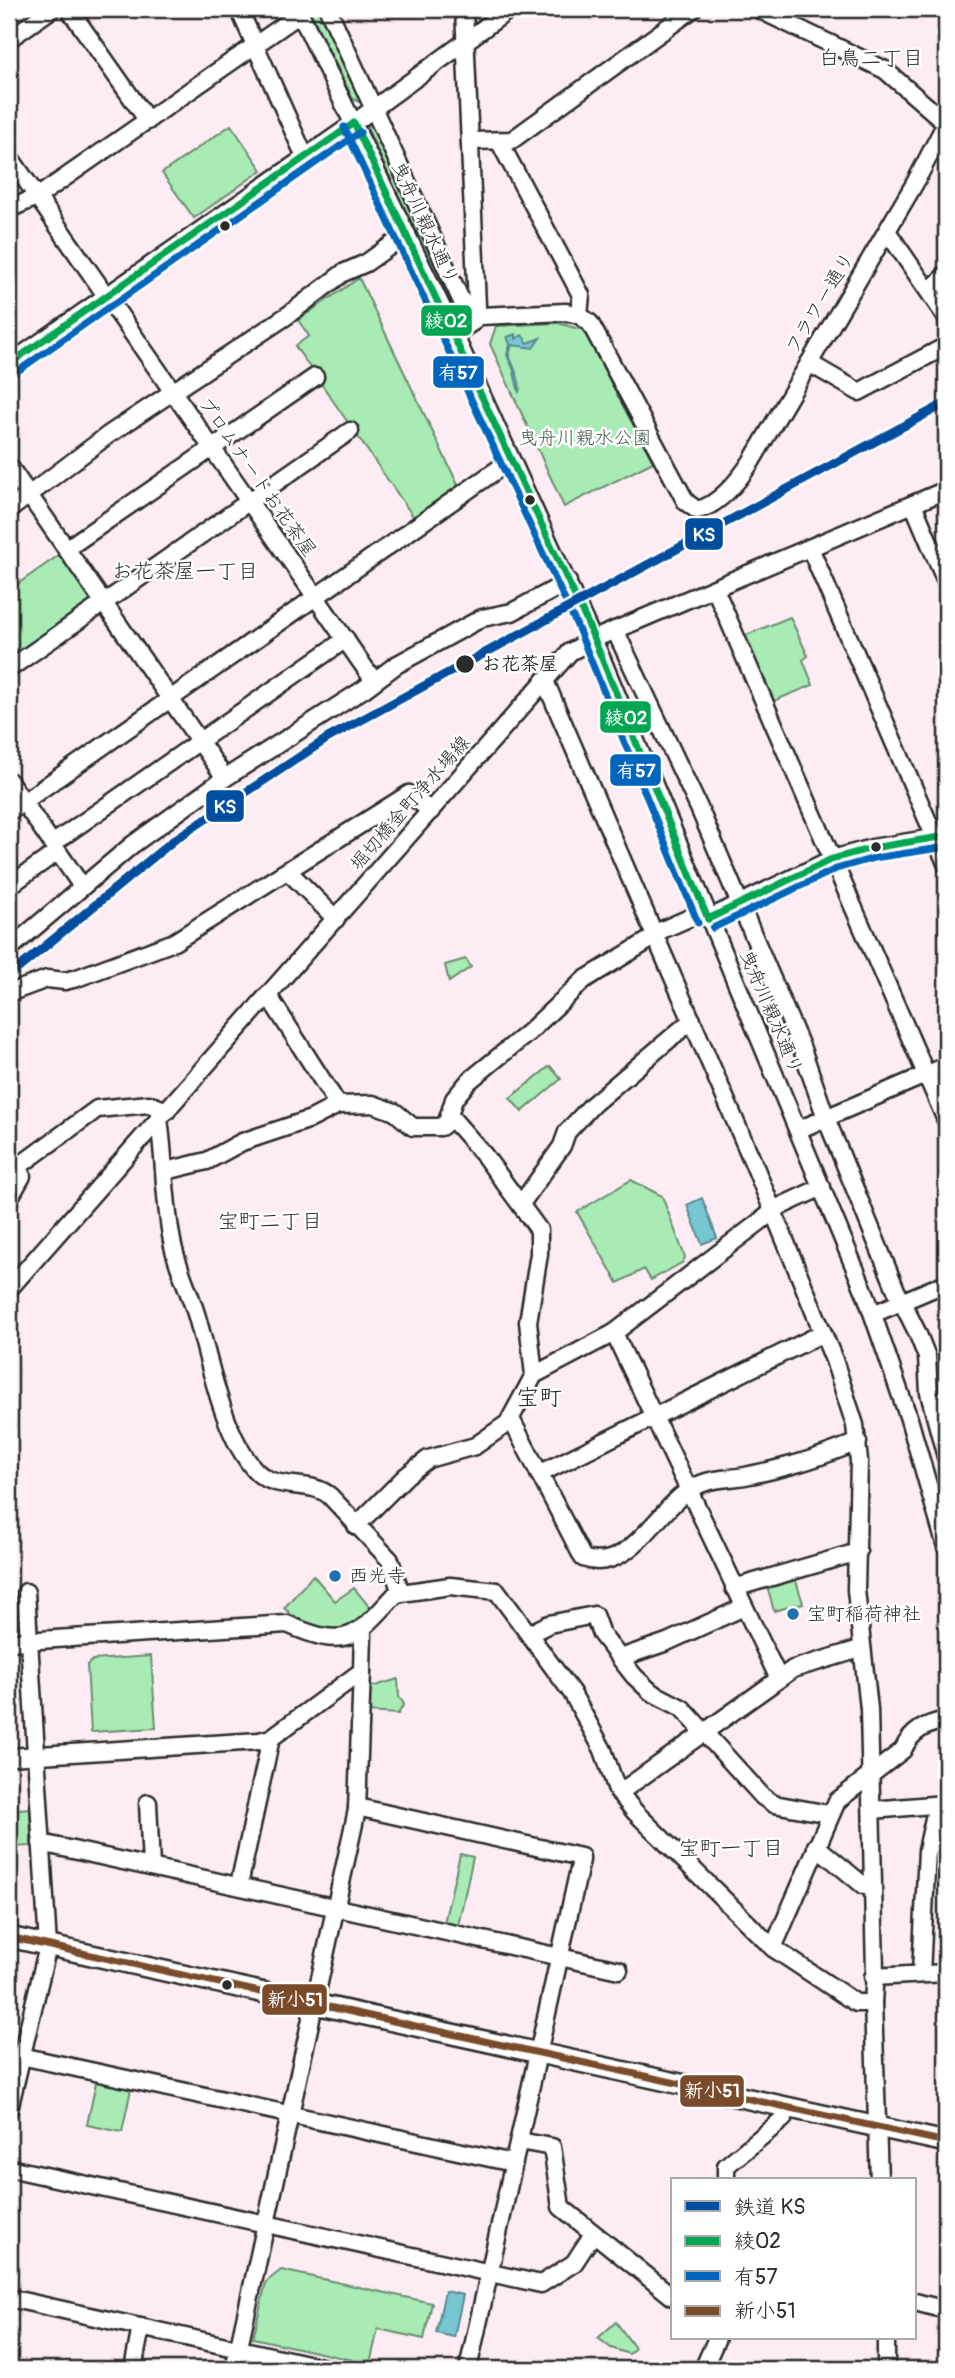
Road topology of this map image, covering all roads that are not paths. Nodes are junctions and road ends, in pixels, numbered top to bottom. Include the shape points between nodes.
1 (52, 9) edge
2 (69, 9) edge
3 (239, 9) edge
4 (328, 9) edge
5 (464, 9) edge
6 (510, 9) edge
7 (693, 9) edge
8 (758, 9) edge
9 (299, 11) edge
10 (674, 14) edge
11 (9, 39) edge
12 (466, 41) junction
13 (256, 45) junction
14 (373, 108) junction
15 (148, 121) junction
16 (354, 123) junction
17 (946, 123) edge
18 (470, 141) junction
19 (499, 141) junction
20 (9, 156) edge
21 (305, 157) junction
22 (37, 197) junction
23 (9, 209) edge
24 (887, 231) junction
25 (407, 234) junction
26 (946, 275) edge
27 (929, 291) junction
28 (106, 297) junction
29 (477, 315) junction
30 (579, 315) junction
31 (946, 317) edge
32 (454, 334) junction
33 (946, 346) edge
34 (809, 363) junction
35 (9, 364) edge
36 (315, 377) dead end
37 (173, 393) junction
38 (350, 430) dead end
39 (212, 449) junction
40 (511, 460) junction
41 (9, 466) edge
42 (946, 490) edge
43 (29, 495) junction
44 (248, 501) junction
45 (913, 504) junction
46 (9, 510) edge
47 (810, 548) junction
48 (66, 549) junction
49 (568, 582) junction
50 (946, 582) edge
51 (715, 589) junction
52 (315, 596) junction
53 (104, 603) junction
54 (615, 630) junction
55 (346, 639) junction
56 (594, 639) junction
57 (9, 669) edge
58 (374, 681) junction
59 (545, 681) junction
60 (169, 699) junction
61 (199, 742) junction
62 (225, 778) junction
63 (9, 782) edge
64 (22, 802) junction
65 (431, 811) junction
66 (9, 812) edge
67 (941, 837) edge
68 (55, 848) junction
69 (832, 859) junction
70 (946, 863) edge
71 (288, 871) junction
72 (81, 885) junction
73 (9, 886) edge
74 (740, 905) junction
75 (706, 915) junction
76 (336, 919) junction
77 (655, 935) junction
78 (9, 949) edge
79 (9, 993) edge
80 (268, 995) junction
81 (692, 1020) junction
82 (946, 1066) edge
83 (926, 1074) junction
84 (338, 1105) junction
85 (163, 1115) junction
86 (449, 1115) junction
87 (826, 1118) junction
88 (946, 1120) edge
89 (798, 1130) junction
90 (14, 1161) edge
91 (166, 1171) junction
92 (822, 1187) junction
93 (9, 1199) edge
94 (521, 1204) junction
95 (773, 1212) junction
96 (946, 1283) edge
97 (9, 1289) edge
98 (902, 1302) junction
99 (873, 1314) junction
100 (614, 1333) junction
101 (823, 1333) junction
102 (534, 1375) junction
103 (655, 1418) junction
104 (511, 1419) junction
105 (859, 1447) junction
106 (946, 1457) edge
107 (539, 1474) junction
108 (691, 1494) junction
109 (356, 1526) junction
110 (945, 1542) edge
111 (858, 1552) junction
112 (734, 1588) junction
113 (26, 1592) dead end
114 (401, 1593) junction
115 (744, 1607) junction
116 (363, 1631) junction
117 (529, 1633) junction
118 (29, 1640) junction
119 (9, 1642) edge
120 (860, 1649) junction
121 (620, 1658) junction
122 (362, 1671) junction
123 (779, 1679) junction
124 (946, 1720) edge
125 (705, 1733) junction
126 (271, 1738) junction
127 (36, 1755) junction
128 (9, 1757) edge
129 (870, 1776) junction
130 (619, 1793) junction
131 (149, 1803) dead end
132 (941, 1804) edge
133 (357, 1807) junction
134 (872, 1810) junction
135 (829, 1814) junction
136 (41, 1843) junction
137 (816, 1846) junction
138 (151, 1867) junction
139 (239, 1885) junction
140 (873, 1888) junction
141 (335, 1908) junction
142 (9, 1937) edge
143 (48, 1946) junction
144 (774, 1948) junction
145 (559, 1956) junction
146 (619, 1970) dead end
147 (946, 1973) edge
148 (921, 1974) junction
149 (873, 1977) junction
150 (314, 2003) junction
151 (873, 2003) junction
152 (537, 2053) junction
153 (22, 2056) junction
154 (787, 2108) junction
155 (9, 2109) edge
156 (290, 2115) junction
157 (876, 2127) junction
158 (519, 2141) junction
159 (946, 2142) edge
160 (513, 2164) junction
161 (9, 2168) edge
162 (726, 2178) edge
163 (879, 2178) edge
164 (265, 2224) junction
165 (593, 2234) junction
166 (489, 2273) junction
167 (671, 2295) edge
168 (9, 2298) edge
169 (916, 2302) edge
170 (946, 2310) edge
171 (141, 2327) junction
172 (716, 2340) edge
173 (886, 2340) edge
174 (237, 2349) junction
175 (132, 2369) edge
176 (234, 2369) edge
177 (330, 2369) edge
178 (468, 2369) edge
179 (703, 2369) edge
180 (886, 2369) edge

1 - 11 street
2 - 15 street
3 - 13 street
4 - 14 street
5 - 12 street
6 - 12 street
7 - 10 street
8 - 17 street via 885,70
9 - 13 street
9 - 16 street, 曳舟川親水通り
10 - 19 street via 512,140
12 - 14 street
12 - 18 street
13 - 15 street
13 - 21 street
14 - 16 street
14 - 29 street via 461,301
15 - 22 street
16 - 21 street
16 - 25 street, 曳舟川親水通り
17 - 24 street, フラワー通り
18 - 19 street
18 - 29 street
19 - 30 street via 581,295
20 - 22 street, プロムナードお花茶屋
21 - 28 street
22 - 23 street
22 - 28 street, プロムナードお花茶屋
24 - 27 street
24 - 34 street, フラワー通り
25 - 32 street, 曳舟川親水通り
25 - 37 street
26 - 27 street
27 - 31 street
28 - 35 street
28 - 37 street, プロムナードお花茶屋
29 - 30 street
29 - 32 street via 468,327
30 - 34 street, フラワー通り via 600,338 690,507 701,510 751,462
32 - 40 street, 曳舟川親水通り
33 - 34 street via 859,391
36 - 39 street
37 - 39 street, プロムナードお花茶屋
37 - 43 street
38 - 44 street
39 - 44 street, プロムナードお花茶屋
39 - 48 street
40 - 49 street, 曳舟川親水通り
40 - 52 street
41 - 43 street
42 - 45 street, 堀切橋金町浄水場線
43 - 46 street
43 - 48 street
44 - 52 street, プロムナードお花茶屋
44 - 53 street
45 - 47 street, 堀切橋金町浄水場線
45 - 50 street
47 - 51 street, 堀切橋金町浄水場線
47 - 67 street
48 - 53 street
49 - 56 street, 曳舟川親水通り
49 - 58 street via 512,612 481,618
51 - 54 street, 堀切橋金町浄水場線
51 - 69 street
52 - 55 street, プロムナードお花茶屋
52 - 60 street
53 - 57 street
53 - 60 street
54 - 56 street, 堀切橋金町浄水場線
54 - 74 street
55 - 58 street, プロムナードお花茶屋
55 - 61 street
56 - 59 street, 堀切橋金町浄水場線 via 570,652
56 - 75 street, 曳舟川親水通り
58 - 62 street
59 - 65 street, 堀切橋金町浄水場線
59 - 77 street
60 - 61 street
60 - 64 street
61 - 62 street
61 - 68 street
62 - 72 street
63 - 64 street
64 - 66 street
64 - 68 street
65 - 71 street via 409,794
65 - 76 street, 堀切橋金町浄水場線
67 - 69 street
67 - 70 street
68 - 72 street
68 - 73 street
69 - 74 street
69 - 83 street
71 - 76 street
71 - 79 street via 174,942 77,978 47,979
72 - 78 street
74 - 75 street
74 - 87 street via 802,1049
75 - 77 street
75 - 89 street, 曳舟川親水通り
76 - 80 street, 堀切橋金町浄水場線
77 - 81 street
77 - 86 street via 584,980 469,1080 454,1099
80 - 84 street
80 - 85 street, 堀切橋金町浄水場線
81 - 94 street via 566,1132 562,1146
81 - 95 street
82 - 83 street
83 - 87 street
83 - 88 street
84 - 86 street via 385,1108 419,1129 441,1127
84 - 91 street via 242,1142 207,1161
85 - 90 street via 149,1104 97,1109
85 - 91 street
85 - 97 street, 堀切橋金町浄水場線
86 - 94 street
87 - 89 street
87 - 98 street
89 - 92 street, 曳舟川親水通り
90 - 93 street via 22,1176
91 - 109 street via 173,1247 197,1316 209,1372 237,1440 256,1471 288,1486 324,1490
92 - 95 street
92 - 99 street, 曳舟川親水通り
94 - 102 street via 539,1230 527,1322
95 - 100 street
95 - 101 street
96 - 98 street
98 - 99 street
98 - 106 street via 927,1357 929,1394
99 - 110 street, 曳舟川親水通り
100 - 102 street
100 - 103 street
101 - 103 street
101 - 105 street
102 - 104 street
103 - 107 street
103 - 108 street
104 - 107 street
104 - 109 street via 475,1446 428,1459
105 - 108 street via 797,1473
105 - 111 street
107 - 108 street via 587,1560 613,1559 660,1515
108 - 112 street
109 - 114 street via 390,1560
111 - 112 street
111 - 120 street
112 - 115 street
113 - 118 street
114 - 116 street
114 - 117 street via 450,1586 497,1591
115 - 121 street
115 - 123 street
116 - 118 street via 317,1637 287,1624
116 - 122 street
117 - 121 street via 594,1615 601,1634
117 - 130 street via 572,1693 603,1750
118 - 119 street
118 - 127 street
120 - 123 street via 793,1669
120 - 129 street via 869,1709
121 - 125 street via 651,1692 682,1708
122 - 126 street
122 - 133 street
123 - 125 street
124 - 129 street via 920,1729 908,1738 903,1750
125 - 130 street
125 - 135 street via 763,1797 774,1804
126 - 127 street
126 - 139 street
127 - 128 street
127 - 136 street
129 - 134 street
129 - 135 street via 837,1801
130 - 144 street
131 - 138 street
132 - 134 street
132 - 148 street via 927,1850
133 - 141 street
133 - 145 street via 580,1857
134 - 140 street
135 - 137 street
136 - 138 street
136 - 143 street
137 - 140 street via 863,1885
137 - 144 street
138 - 139 street
139 - 141 street
140 - 149 street
141 - 145 street
141 - 150 street
142 - 143 main road
143 - 150 main road
143 - 153 street
144 - 151 street via 856,2003
145 - 146 street
145 - 152 street
147 - 148 street
148 - 149 street
149 - 151 street
150 - 152 main road
150 - 156 street
151 - 157 street
152 - 154 main road
152 - 158 street
153 - 155 street
153 - 156 street
154 - 157 main road
154 - 162 street via 783,2119 726,2166
156 - 160 street
156 - 164 street
157 - 159 main road
157 - 163 street
158 - 160 street
158 - 165 street via 552,2147 561,2207
160 - 166 street
161 - 164 street
164 - 166 street
164 - 174 street
165 - 166 street via 574,2263 541,2284
165 - 167 street
166 - 178 street
168 - 171 street
169 - 170 street
171 - 174 street
171 - 175 street
172 - 179 street
173 - 180 street
174 - 176 street
174 - 177 street

